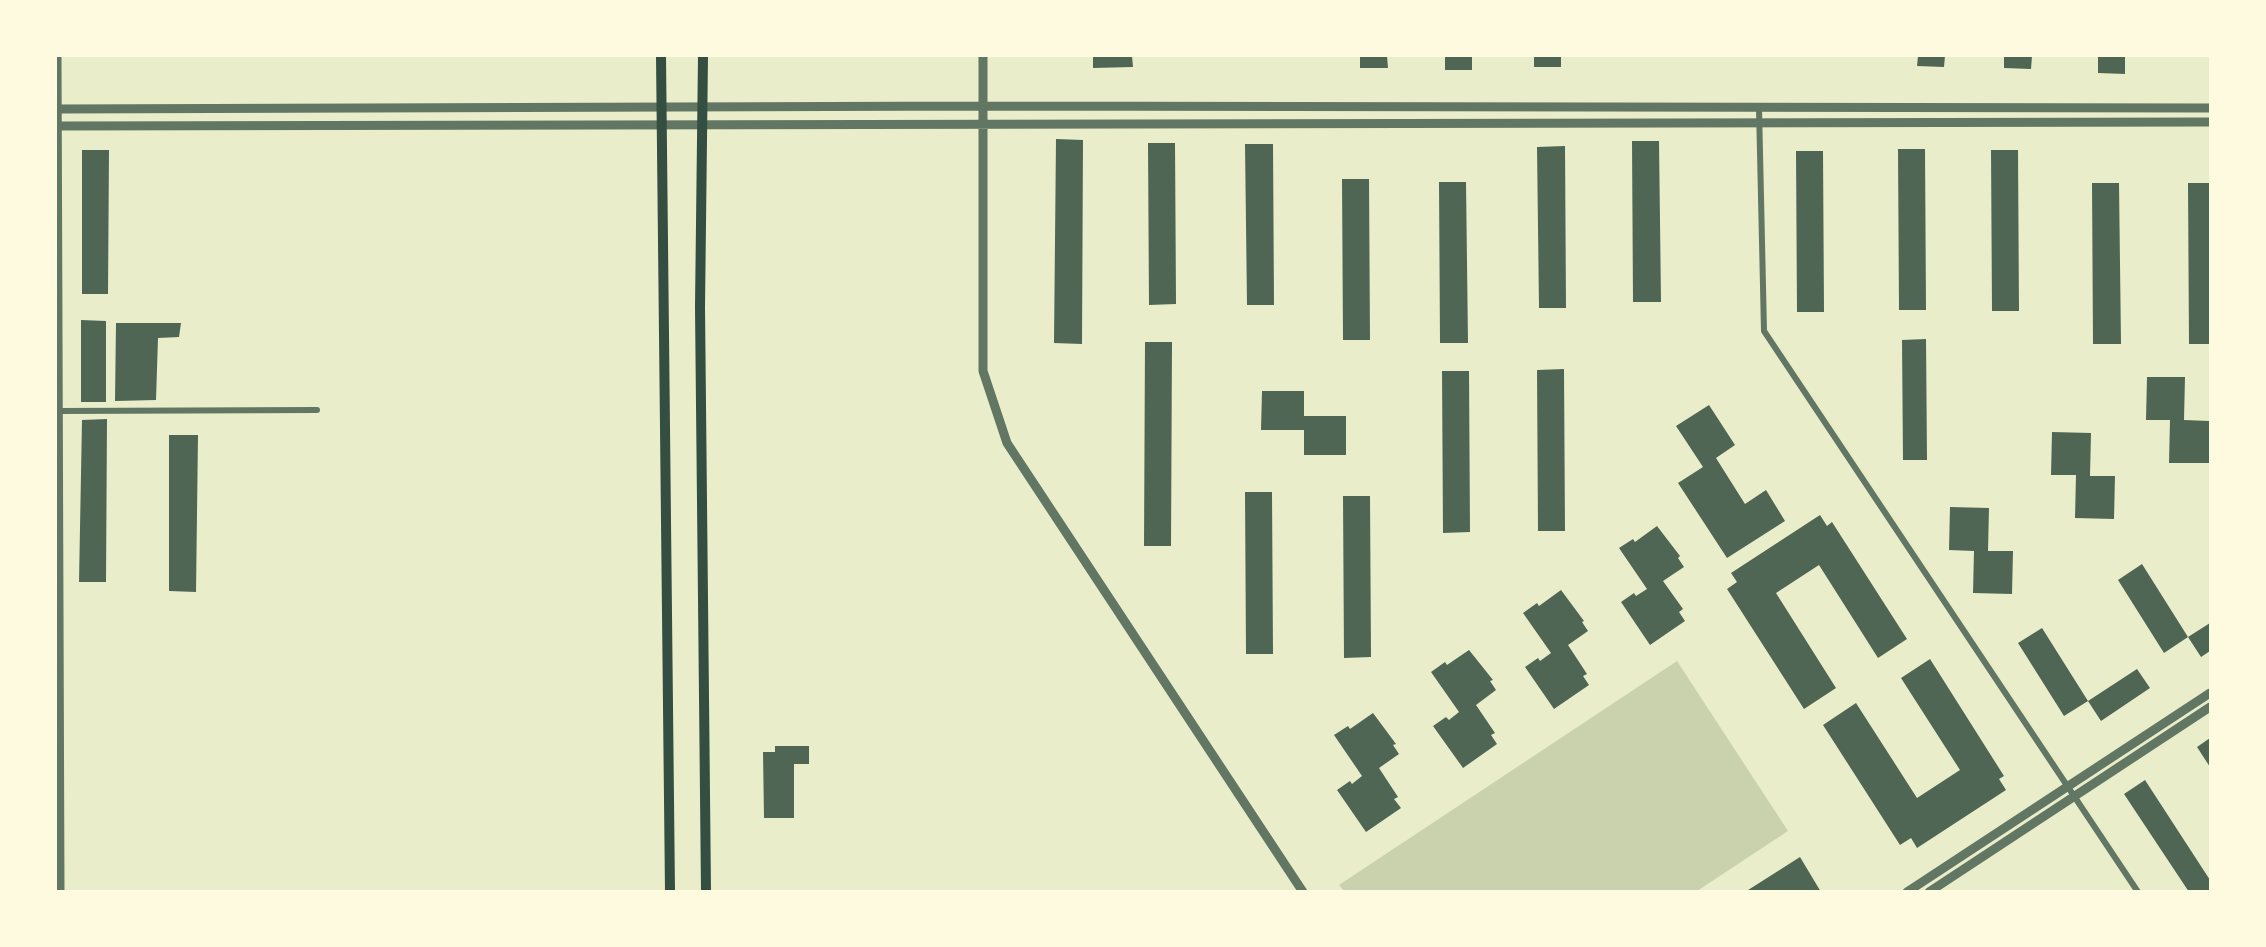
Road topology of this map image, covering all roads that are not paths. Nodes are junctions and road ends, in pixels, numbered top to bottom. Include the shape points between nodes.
1 (57, 56) edge
2 (661, 56) edge
3 (703, 56) edge
4 (983, 56) edge
5 (983, 106) junction
6 (661, 107) junction
7 (704, 107) junction
8 (1759, 108) junction
9 (2211, 108) edge
10 (57, 109) junction
11 (1759, 122) junction
12 (2211, 122) edge
13 (983, 123) junction
14 (662, 124) junction
15 (703, 124) junction
16 (57, 126) junction
17 (318, 410) dead end
18 (58, 411) junction
19 (2211, 693) edge
20 (2211, 707) edge
21 (2068, 785) junction
22 (2075, 796) junction
23 (60, 891) edge
24 (670, 891) edge
25 (706, 891) edge
26 (1303, 891) edge
27 (1907, 891) edge
28 (1929, 891) edge
29 (2138, 891) edge

1 - 10 street
2 - 6 main road
3 - 7 main road
4 - 5 street
5 - 7 street
5 - 8 street
5 - 13 street
6 - 7 street
6 - 10 street
6 - 14 main road
7 - 15 main road
8 - 9 street
8 - 11 street
10 - 16 street
11 - 12 street
11 - 13 street
11 - 21 street via 1764,331
13 - 15 street
13 - 26 street via 982,371 1007,442
14 - 15 street
14 - 16 street
14 - 24 main road
15 - 25 main road via 700,319
16 - 18 street
17 - 18 street
18 - 23 street
19 - 21 street
20 - 22 street
21 - 22 street
21 - 27 street
22 - 28 street
22 - 29 street

